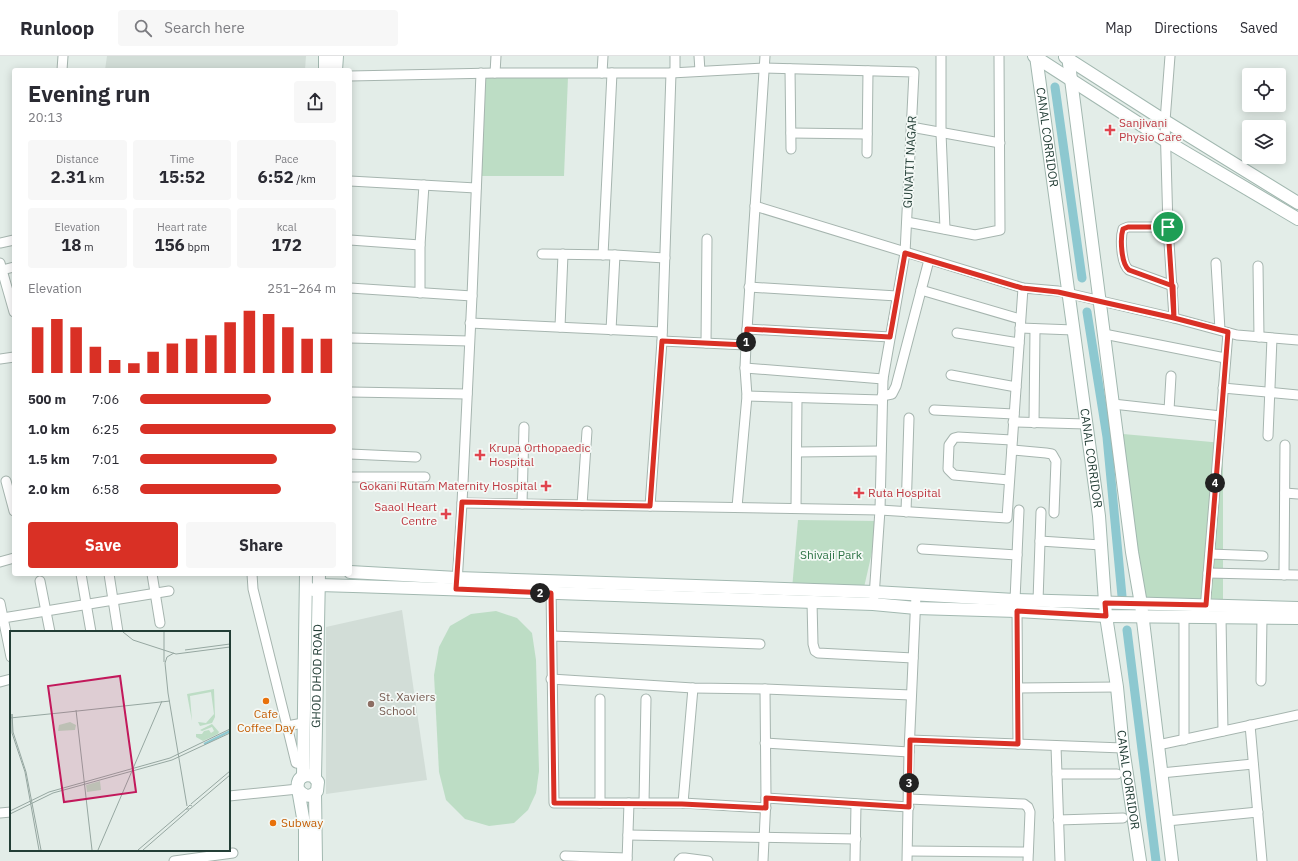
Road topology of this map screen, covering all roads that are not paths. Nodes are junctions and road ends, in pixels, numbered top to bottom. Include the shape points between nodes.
1 (64, 56) edge
2 (325, 56) edge
3 (337, 56) edge
4 (496, 56) edge
5 (603, 56) edge
6 (675, 56) edge
7 (699, 56) edge
8 (765, 56) edge
9 (941, 56) edge
10 (1000, 56) edge
11 (1035, 56) edge
12 (1170, 56) edge
13 (1067, 57) edge
14 (62, 68) edge
15 (325, 68) edge
16 (336, 68) edge
17 (764, 68) junction
18 (790, 69) junction
19 (868, 70) junction
20 (700, 71) junction
21 (481, 73) junction
22 (495, 73) junction
23 (602, 73) junction
24 (612, 73) junction
25 (673, 73) junction
26 (352, 76) edge
27 (1071, 79) junction
28 (1165, 122) junction
29 (911, 127) junction
30 (941, 132) junction
31 (791, 133) junction
32 (868, 134) junction
33 (1166, 141) junction
34 (1000, 143) junction
35 (791, 149) dead end
36 (867, 153) dead end
37 (352, 181) edge
38 (424, 185) junction
39 (476, 188) junction
40 (1298, 203) edge
41 (754, 206) junction
42 (1298, 220) edge
43 (907, 222) junction
44 (1168, 227) junction
45 (945, 229) junction
46 (707, 239) dead end
47 (12, 240) edge
48 (352, 240) edge
49 (0, 243) edge
50 (420, 245) junction
51 (905, 253) junction
52 (542, 254) dead end
53 (563, 254) junction
54 (603, 255) junction
55 (615, 255) junction
56 (664, 258) junction
57 (929, 260) junction
58 (1216, 263) dead end
59 (1258, 266) dead end
60 (1, 267) edge
61 (12, 267) edge
62 (1173, 286) junction
63 (749, 287) junction
64 (352, 288) edge
65 (1022, 288) junction
66 (921, 290) junction
67 (420, 293) junction
68 (1069, 294) junction
69 (472, 296) junction
70 (897, 296) junction
71 (12, 297) edge
72 (1100, 301) junction
73 (1174, 318) junction
74 (470, 323) junction
75 (1020, 324) junction
76 (560, 327) junction
77 (747, 329) junction
78 (1035, 329) junction
79 (611, 330) junction
80 (1074, 330) junction
81 (1224, 331) junction
82 (956, 333) dead end
83 (1104, 334) junction
84 (662, 337) junction
85 (890, 337) junction
86 (1259, 337) junction
87 (352, 338) edge
88 (1272, 338) junction
89 (1298, 340) edge
90 (469, 341) junction
91 (706, 343) junction
92 (1019, 344) junction
93 (746, 345) junction
94 (12, 357) edge
95 (1225, 358) junction
96 (0, 359) edge
97 (745, 368) junction
98 (951, 375) dead end
99 (1171, 376) dead end
100 (882, 379) junction
101 (1016, 387) junction
102 (1223, 388) junction
103 (352, 392) edge
104 (1270, 392) junction
105 (467, 394) junction
106 (1298, 395) edge
107 (747, 396) junction
108 (797, 398) junction
109 (882, 398) junction
110 (1113, 404) junction
111 (934, 410) dead end
112 (1169, 410) junction
113 (1221, 416) junction
114 (909, 418) dead end
115 (1014, 418) junction
116 (1034, 423) junction
117 (1086, 424) junction
118 (524, 427) dead end
119 (587, 431) dead end
120 (1268, 436) dead end
121 (1012, 440) junction
122 (1285, 445) dead end
123 (1012, 450) junction
124 (881, 451) junction
125 (797, 452) junction
126 (352, 454) edge
127 (416, 457) dead end
128 (352, 477) edge
129 (425, 477) dead end
130 (1009, 480) junction
131 (7, 481) edge
132 (1285, 493) junction
133 (1298, 494) edge
134 (12, 502) edge
135 (462, 502) junction
136 (522, 504) junction
137 (582, 505) junction
138 (650, 506) junction
139 (737, 507) junction
140 (796, 508) junction
141 (880, 510) junction
142 (1019, 510) dead end
143 (906, 512) junction
144 (1041, 512) dead end
145 (1054, 513) dead end
146 (1040, 541) junction
147 (1101, 545) junction
148 (922, 549) dead end
149 (1210, 554) junction
150 (1017, 555) junction
151 (1263, 556) dead end
152 (12, 559) edge
153 (0, 562) edge
154 (352, 572) edge
155 (1208, 573) junction
156 (1284, 575) junction
157 (1298, 575) edge
158 (81, 576) edge
159 (109, 576) edge
160 (152, 576) edge
161 (252, 576) edge
162 (306, 580) edge
163 (319, 580) edge
164 (40, 581) dead end
165 (457, 583) junction
166 (551, 587) junction
167 (169, 591) dead end
168 (155, 593) junction
169 (916, 595) junction
170 (874, 598) junction
171 (113, 601) junction
172 (1038, 601) junction
173 (812, 602) junction
174 (0, 603) edge
175 (1105, 603) junction
176 (1141, 604) junction
177 (86, 605) junction
178 (1206, 605) junction
179 (1016, 606) junction
180 (916, 608) junction
181 (1298, 608) edge
182 (46, 611) junction
183 (1106, 616) junction
184 (1142, 617) junction
185 (3, 618) junction
186 (1184, 618) junction
187 (1205, 618) junction
188 (1221, 618) junction
189 (1262, 618) junction
190 (1298, 618) edge
191 (160, 623) dead end
192 (50, 631) edge
193 (91, 631) edge
194 (118, 631) edge
195 (552, 636) junction
196 (760, 644) dead end
197 (10, 652) edge
198 (913, 658) junction
199 (10, 679) edge
200 (551, 679) junction
201 (1261, 681) dead end
202 (0, 682) edge
203 (1117, 687) junction
204 (694, 688) junction
205 (1018, 688) junction
206 (765, 689) junction
207 (911, 695) junction
208 (600, 699) dead end
209 (646, 699) dead end
210 (1298, 715) edge
211 (303, 723) junction
212 (1250, 725) junction
213 (287, 726) junction
214 (1223, 731) junction
215 (910, 740) junction
216 (1184, 740) junction
217 (766, 743) junction
218 (1018, 744) junction
219 (1158, 745) junction
220 (1056, 746) junction
221 (1123, 748) junction
222 (909, 752) junction
223 (1253, 764) junction
224 (307, 772) junction
225 (1161, 773) junction
226 (1057, 774) junction
227 (1117, 774) dead end
228 (298, 789) junction
229 (315, 793) junction
230 (230, 796) edge
231 (766, 798) junction
232 (600, 803) junction
233 (629, 803) junction
234 (644, 803) junction
235 (909, 803) junction
236 (682, 804) junction
237 (856, 804) junction
238 (766, 808) junction
239 (10, 812) edge
240 (1258, 812) junction
241 (0, 813) edge
242 (1122, 818) dead end
243 (1058, 820) junction
244 (1167, 821) junction
245 (628, 835) junction
246 (764, 838) junction
247 (856, 839) junction
248 (908, 851) junction
249 (233, 853) dead end
250 (565, 856) dead end
251 (186, 857) edge
252 (1028, 857) edge
253 (627, 860) edge
254 (174, 861) edge
255 (305, 861) edge
256 (316, 861) edge
257 (679, 861) edge
258 (708, 861) edge
259 (763, 861) edge
260 (855, 861) edge
261 (908, 861) edge
262 (1060, 861) edge
263 (1140, 861) edge
264 (1172, 861) edge
265 (1262, 861) edge

1 - 14 street
2 - 15 street
3 - 16 street
4 - 22 street
5 - 23 street
6 - 25 street
7 - 20 street
8 - 17 street
9 - 30 street
10 - 34 street
11 - 27 street
11 - 68 street, CANAL CORRIDOR
12 - 28 street
13 - 27 street
13 - 28 street
17 - 18 street
17 - 20 street
17 - 41 street
18 - 19 street
18 - 31 street
19 - 29 street, GUNATIT NAGAR via 914,72
19 - 32 street
20 - 25 street
21 - 22 street
21 - 26 street
21 - 39 street
22 - 23 street
23 - 24 street
24 - 25 street
24 - 54 street
25 - 56 street
27 - 33 street
27 - 72 street
28 - 33 street
28 - 40 street
29 - 30 street
29 - 43 street, GUNATIT NAGAR
30 - 34 street
30 - 45 street
31 - 32 street
31 - 35 street
32 - 36 street
33 - 42 street
33 - 44 street
34 - 45 street via 1000,230 975,235
37 - 38 street
38 - 39 street
38 - 50 street
39 - 69 street
41 - 51 street
41 - 63 street
43 - 45 street
43 - 51 street, GUNATIT NAGAR
44 - 62 street
44 - 62 street via 1123,229 1123,259 1129,270
46 - 91 street
47 - 49 street
48 - 50 street
50 - 67 street
51 - 57 street
51 - 70 street, GUNATIT NAGAR
52 - 53 street
53 - 54 street
53 - 76 street
54 - 55 street
55 - 56 street
55 - 79 street
56 - 84 street
57 - 65 street
57 - 66 street
58 - 81 street
59 - 86 street
60 - 61 street
60 - 71 street
62 - 73 street
63 - 70 street
63 - 77 street
64 - 67 street
65 - 68 street
65 - 75 street
66 - 75 street
66 - 109 street via 896,386 892,394
67 - 69 street
68 - 72 street
68 - 80 street, CANAL CORRIDOR
69 - 74 street
70 - 85 street, GUNATIT NAGAR
72 - 73 street
72 - 83 street
73 - 81 street
74 - 76 street
74 - 90 street
75 - 78 street
75 - 92 street
76 - 79 street
77 - 85 street
77 - 93 street
78 - 80 street
78 - 116 street
79 - 84 street
80 - 117 street, CANAL CORRIDOR
81 - 86 street
81 - 95 street
82 - 92 street
83 - 95 street
83 - 110 street
84 - 91 street
84 - 138 street
85 - 100 street, GUNATIT NAGAR
86 - 88 street
87 - 90 street
88 - 89 street
88 - 104 street
90 - 105 street
91 - 93 street
92 - 101 street
93 - 97 street
94 - 96 street
95 - 102 street
97 - 100 street
97 - 107 street
98 - 101 street
99 - 112 street
100 - 109 street, GUNATIT NAGAR
101 - 115 street
102 - 104 street
102 - 113 street
103 - 105 street
104 - 106 street
104 - 120 street
105 - 135 street
107 - 108 street
107 - 139 street
108 - 109 street
108 - 125 street
109 - 124 street, GUNATIT NAGAR
110 - 112 street
110 - 176 street
111 - 115 street
112 - 113 street
113 - 149 street
114 - 143 street
115 - 116 street
115 - 121 street
116 - 117 street
117 - 147 street, CANAL CORRIDOR
118 - 136 street
119 - 137 street
121 - 123 street
121 - 130 street via 958,437 949,445 948,469 954,475
122 - 132 street
123 - 130 street
123 - 145 street via 1046,453 1054,457
124 - 125 street
124 - 141 street, GUNATIT NAGAR
125 - 140 street
126 - 127 street
128 - 129 street
130 - 143 street via 1007,518
131 - 134 street
132 - 133 street
132 - 156 street
135 - 136 street
135 - 165 street
136 - 137 street
137 - 138 street
138 - 139 street
139 - 140 street
140 - 141 street
141 - 143 street
141 - 170 street, GUNATIT NAGAR
142 - 150 street
144 - 146 street
146 - 147 street
146 - 172 street
147 - 175 street, CANAL CORRIDOR
148 - 150 street
149 - 151 street
149 - 155 street
150 - 179 street
152 - 153 street
154 - 165 street
155 - 156 street
155 - 178 street
156 - 157 street
158 - 177 street
159 - 171 street
160 - 168 street
161 - 213 street via 253,589
162 - 163 street via 309,589 313,590 318,588
162 - 211 street
163 - 165 street
163 - 224 street, GHOD DHOD ROAD
164 - 182 street
165 - 166 street
166 - 170 street
166 - 173 street
166 - 195 street
167 - 168 street
168 - 171 street
168 - 191 street
169 - 170 street
169 - 179 street
169 - 180 street
170 - 173 street
170 - 180 street
171 - 177 street
171 - 194 street
172 - 175 street
172 - 179 street
173 - 198 street via 813,644 818,653
174 - 185 street
175 - 176 street
175 - 183 street, CANAL CORRIDOR
176 - 178 street
176 - 184 street
177 - 182 street
177 - 193 street
178 - 181 street
178 - 187 street
179 - 180 street
179 - 183 street
179 - 205 street
180 - 198 street
182 - 185 street
182 - 192 street
183 - 184 street
183 - 203 street, CANAL CORRIDOR
184 - 186 street
184 - 219 street
185 - 197 street
186 - 187 street
186 - 216 street
187 - 188 street
188 - 189 street
188 - 214 street
189 - 190 street
189 - 201 street
195 - 196 street
195 - 200 street
198 - 207 street
199 - 202 street
200 - 204 street
200 - 232 street via 554,803
203 - 205 street
203 - 221 street, CANAL CORRIDOR
204 - 206 street
204 - 236 street
205 - 218 street
206 - 207 street
206 - 217 street
207 - 215 street
208 - 232 street
209 - 234 street
210 - 212 street
211 - 213 street
211 - 224 street
212 - 214 street
212 - 223 street
213 - 224 street via 296,763
214 - 216 street
215 - 218 street
215 - 222 street
216 - 219 street
217 - 222 street
217 - 231 street
218 - 220 street
219 - 225 street
220 - 221 street
220 - 226 street
221 - 263 street, CANAL CORRIDOR
222 - 235 street
223 - 225 street
223 - 240 street
224 - 228 street, GHOD DHOD ROAD via 298,782
224 - 229 street, GHOD DHOD ROAD via 318,785
225 - 244 street
226 - 227 street
226 - 243 street
228 - 229 street via 305,796
228 - 230 street
228 - 255 street via 304,829
229 - 256 street, GHOD DHOD ROAD
231 - 237 street
231 - 238 street
232 - 233 street
233 - 234 street
233 - 245 street
234 - 236 street
235 - 237 street
235 - 248 street
235 - 252 street via 1024,804 1030,812
236 - 238 street
237 - 247 street
238 - 246 street
239 - 241 street
240 - 244 street
240 - 265 street
242 - 243 street
243 - 262 street
244 - 264 street
245 - 246 street
245 - 253 street
246 - 247 street
246 - 259 street
247 - 260 street
248 - 252 street
248 - 261 street
249 - 251 street
250 - 253 street
251 - 254 street
257 - 258 street via 685,858

